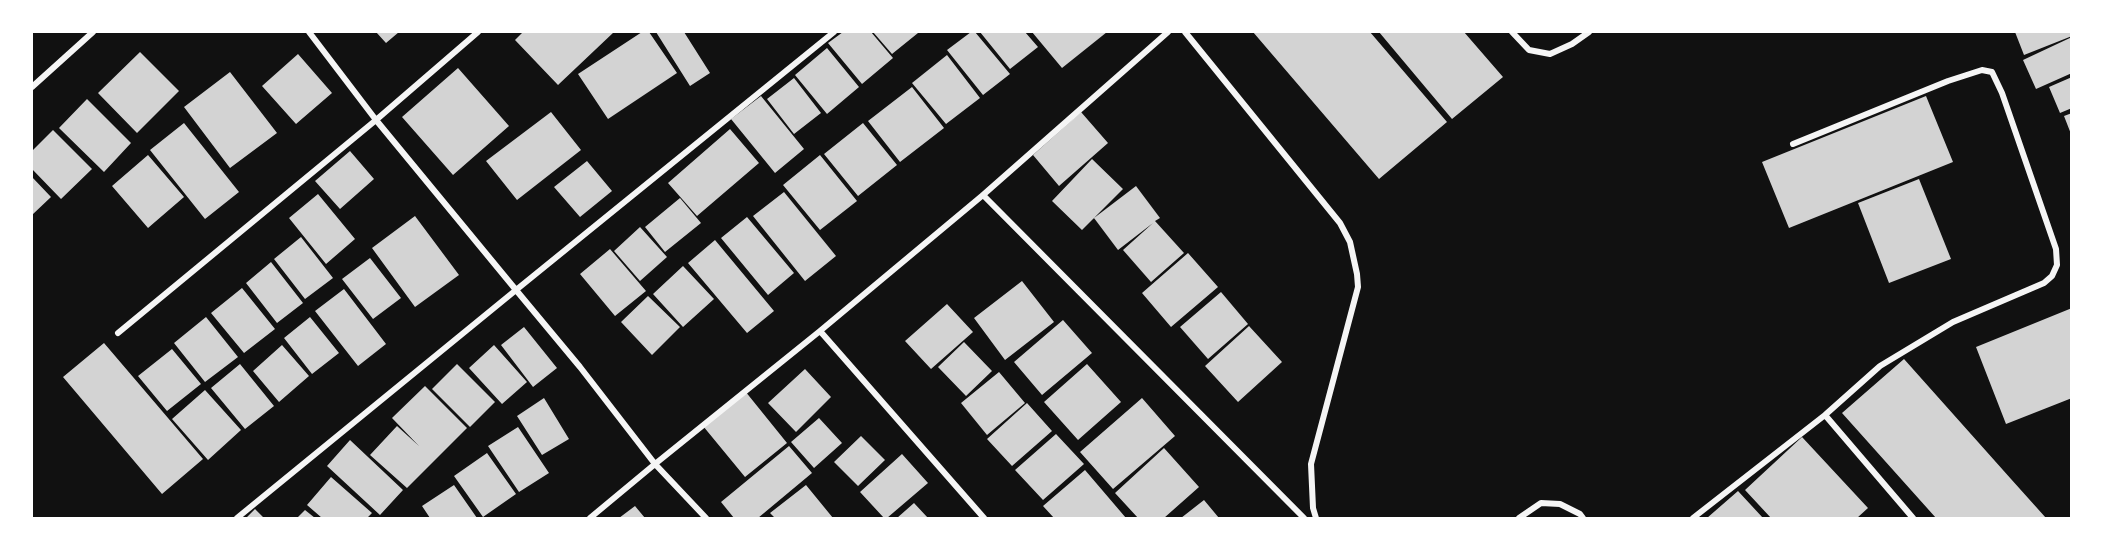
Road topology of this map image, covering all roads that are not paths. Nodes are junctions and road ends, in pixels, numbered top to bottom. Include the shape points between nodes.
1 (93, 32) edge
2 (309, 32) edge
3 (478, 32) edge
4 (834, 32) edge
5 (1168, 32) edge
6 (1185, 32) edge
7 (1512, 32) edge
8 (1589, 32) edge
9 (32, 87) edge
10 (376, 120) junction
11 (1793, 144) dead end
12 (983, 195) junction
13 (516, 290) junction
14 (820, 331) junction
15 (118, 333) dead end
16 (1825, 415) junction
17 (655, 464) junction
18 (237, 519) edge
19 (590, 519) edge
20 (706, 519) edge
21 (984, 519) edge
22 (1304, 519) edge
23 (1316, 519) edge
24 (1520, 519) edge
25 (1583, 519) edge
26 (1693, 519) edge
27 (1913, 519) edge

1 - 9 street
2 - 10 street
3 - 10 street
4 - 13 street
5 - 12 street
6 - 23 street via 1340,223 1350,242 1358,287 1311,464
7 - 8 street via 1528,50 1550,54
10 - 13 street
10 - 15 street
11 - 16 street via 1948,81 1982,70 1992,72 2056,249 2057,265 2044,283 1953,322 1880,366
12 - 14 street
12 - 22 street
13 - 17 street
13 - 18 street
14 - 17 street
14 - 21 street
16 - 26 street
16 - 27 street
17 - 19 street
17 - 20 street
24 - 25 street via 1541,503 1560,504

